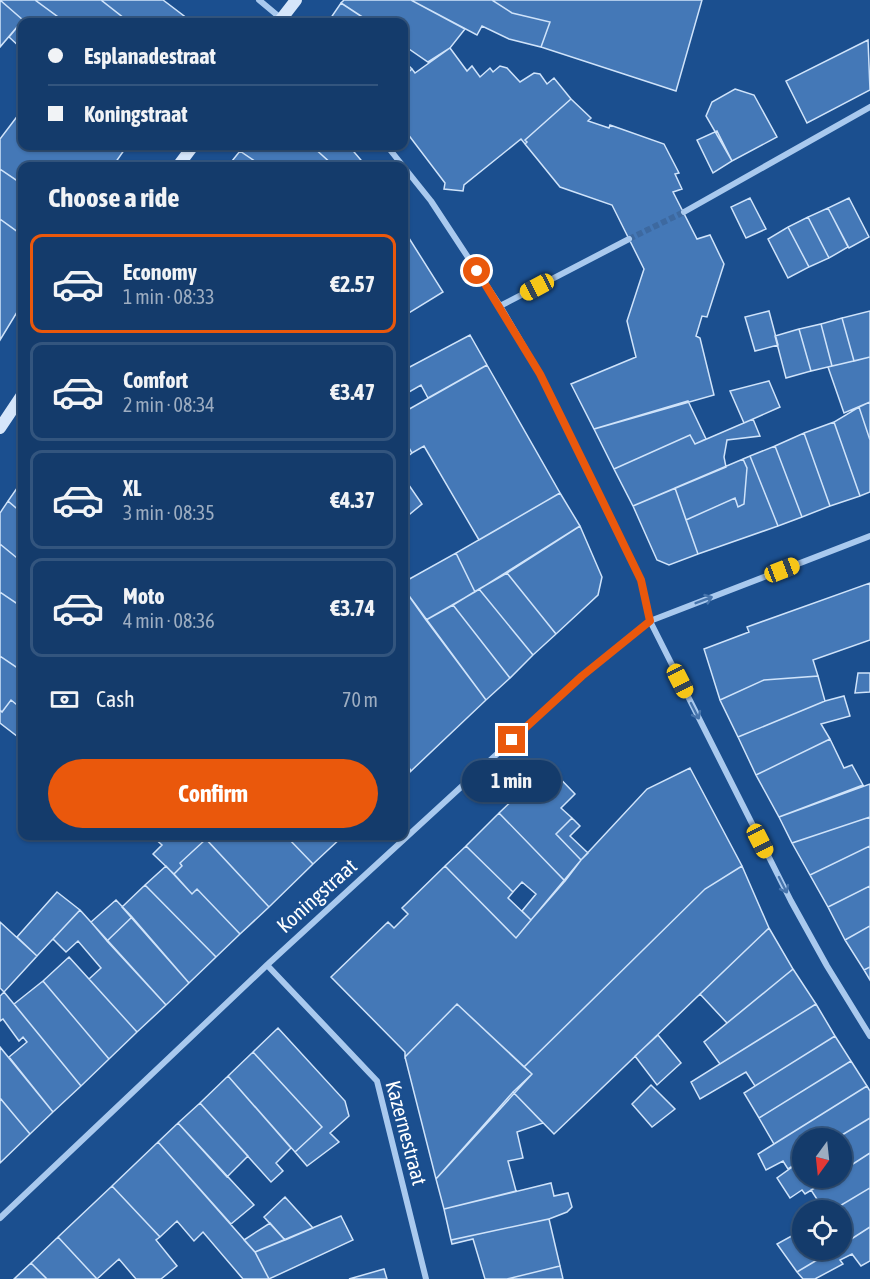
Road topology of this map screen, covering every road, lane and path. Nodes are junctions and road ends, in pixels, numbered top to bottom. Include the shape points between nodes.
1 (259, 0) edge
2 (296, 0) edge
3 (279, 18) edge
4 (284, 18) edge
5 (870, 107) edge
6 (390, 150) edge
7 (400, 162) edge
8 (408, 172) edge
9 (684, 212) tunnel mouth
10 (629, 239) tunnel mouth
11 (500, 306) junction
12 (18, 401) edge
13 (0, 428) edge
14 (870, 536) edge
15 (650, 621) junction
16 (408, 835) edge
17 (403, 840) edge
18 (267, 964) junction
19 (870, 1036) edge
20 (0, 1218) edge
21 (426, 1279) edge

1 - 3 street
2 - 4 street
5 - 9 street
6 - 7 street
8 - 11 street
10 - 11 street
11 - 15 street via 540,374 641,580
12 - 13 street
15 -> 14 street, Koningstraat
15 - 16 street, Koningstraat via 582,676
15 -> 19 street via 791,901
17 - 18 street, Koningstraat
18 - 20 street, Koningstraat
18 - 21 street, Kazernestraat via 377,1081

